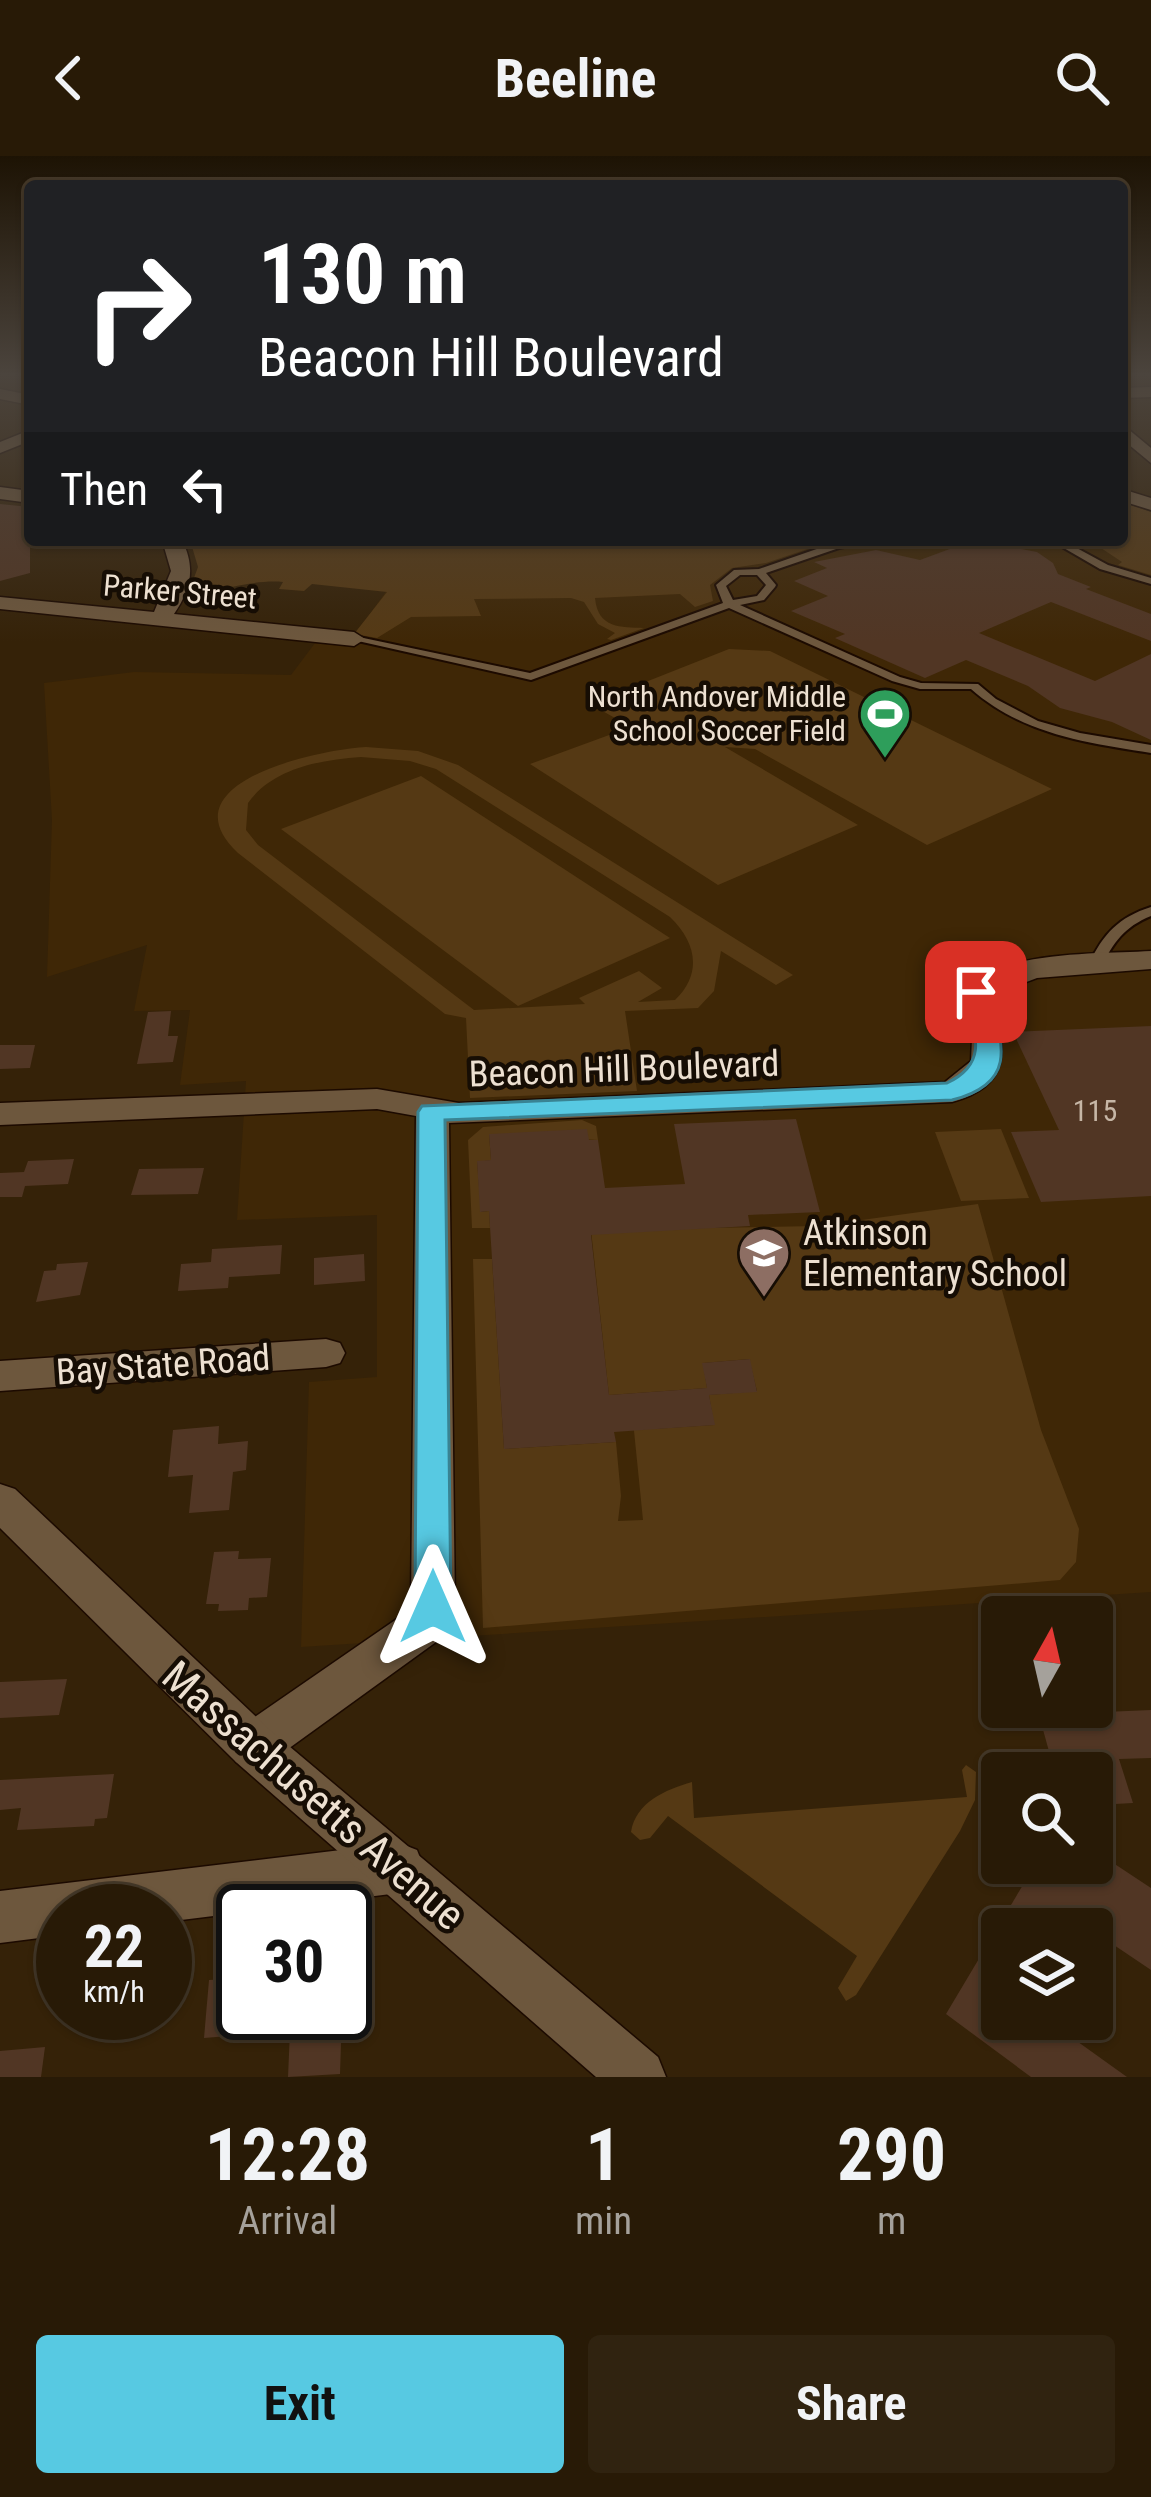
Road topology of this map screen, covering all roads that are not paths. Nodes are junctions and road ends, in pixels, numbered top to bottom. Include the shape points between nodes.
1 (175, 546) edge
2 (832, 546) edge
3 (1066, 546) edge
4 (760, 572) junction
5 (1151, 581) edge
6 (0, 603) edge
7 (729, 604) junction
8 (160, 619) junction
9 (354, 639) joint
10 (1151, 749) edge
11 (1151, 911) edge
12 (1151, 960) edge
13 (1096, 964) junction
14 (432, 1112) junction
15 (0, 1114) edge
16 (326, 1353) dead end
17 (0, 1376) edge
18 (0, 1501) edge
19 (253, 1746) junction
20 (399, 1868) junction
21 (0, 1917) edge
22 (638, 2077) edge

1 - 8 street via 184,568
2 - 4 lane
3 - 5 lane
4 - 7 lane via 724,581
4 - 7 lane via 770,591
6 - 8 street, Parker Street
7 - 9 lane via 531,677
7 - 10 lane via 896,679 974,686 1026,721
8 - 9 street, Parker Street
11 - 13 lane via 1109,934
12 - 13 street, Beacon Hill Boulevard
13 - 14 street, Beacon Hill Boulevard via 1037,971 976,992 992,1052 986,1069 952,1092
14 - 15 street, Beacon Hill Boulevard via 377,1099
14 - 19 street via 433,1607 420,1628
16 - 17 street, Bay State Road
18 - 19 street, Massachusetts Avenue
19 - 20 street, Massachusetts Avenue
20 - 21 street
20 - 22 street, Massachusetts Avenue

